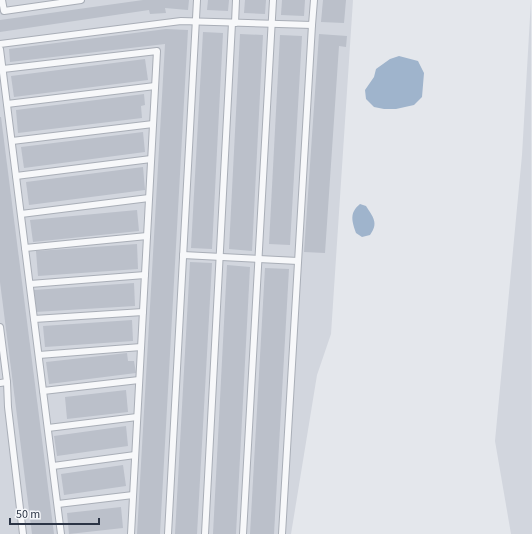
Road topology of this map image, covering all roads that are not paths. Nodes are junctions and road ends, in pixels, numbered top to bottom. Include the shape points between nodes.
1 (2, 0) edge
2 (79, 0) edge
3 (197, 0) edge
4 (236, 0) edge
5 (273, 0) edge
6 (314, 0) edge
7 (39, 3) edge
8 (196, 22) junction
9 (233, 23) junction
10 (272, 24) junction
11 (312, 25) junction
12 (0, 44) edge
13 (0, 49) edge
14 (3, 69) junction
15 (155, 86) junction
16 (7, 104) junction
17 (153, 124) junction
18 (12, 141) junction
19 (151, 159) junction
20 (16, 176) junction
21 (149, 198) junction
22 (21, 214) junction
23 (147, 236) junction
24 (25, 248) junction
25 (183, 255) junction
26 (220, 256) junction
27 (259, 258) junction
28 (298, 261) junction
29 (145, 274) junction
30 (30, 284) junction
31 (143, 312) junction
32 (34, 319) junction
33 (0, 328) edge
34 (141, 347) junction
35 (39, 355) junction
36 (139, 380) junction
37 (0, 382) edge
38 (7, 382) junction
39 (43, 391) junction
40 (137, 417) junction
41 (48, 428) junction
42 (135, 455) junction
43 (53, 466) junction
44 (133, 495) junction
45 (58, 504) junction
46 (23, 534) edge
47 (61, 534) edge
48 (130, 534) edge
49 (168, 534) edge
50 (205, 534) edge
51 (243, 534) edge
52 (282, 534) edge

1 - 7 lane via 4,11
2 - 7 lane
3 - 8 lane
4 - 9 lane
5 - 10 lane
6 - 11 lane
8 - 9 lane
8 - 12 lane via 181,21
8 - 25 lane
9 - 10 lane
9 - 26 lane
10 - 11 lane
10 - 27 lane
11 - 28 lane
13 - 14 lane
14 - 15 lane via 157,51
14 - 16 lane
15 - 16 lane
15 - 17 lane
16 - 18 lane
17 - 18 lane
17 - 19 lane
18 - 20 lane
19 - 20 lane
19 - 21 lane
20 - 22 lane
21 - 22 lane
21 - 23 lane
22 - 24 lane
23 - 24 lane
23 - 29 lane
24 - 30 lane
25 - 26 lane
25 - 49 lane
26 - 27 lane
26 - 50 lane
27 - 28 lane
27 - 51 lane
28 - 52 lane
29 - 30 lane
29 - 31 lane
30 - 32 lane
31 - 32 lane
31 - 34 lane
32 - 35 lane
33 - 38 lane
34 - 35 lane
34 - 36 lane
35 - 39 lane
36 - 39 lane
36 - 40 lane
37 - 38 lane
38 - 46 lane
39 - 41 lane
40 - 41 lane
40 - 42 lane
41 - 43 lane
42 - 43 lane
42 - 44 lane
43 - 45 lane
44 - 45 lane
44 - 48 lane
45 - 47 lane

